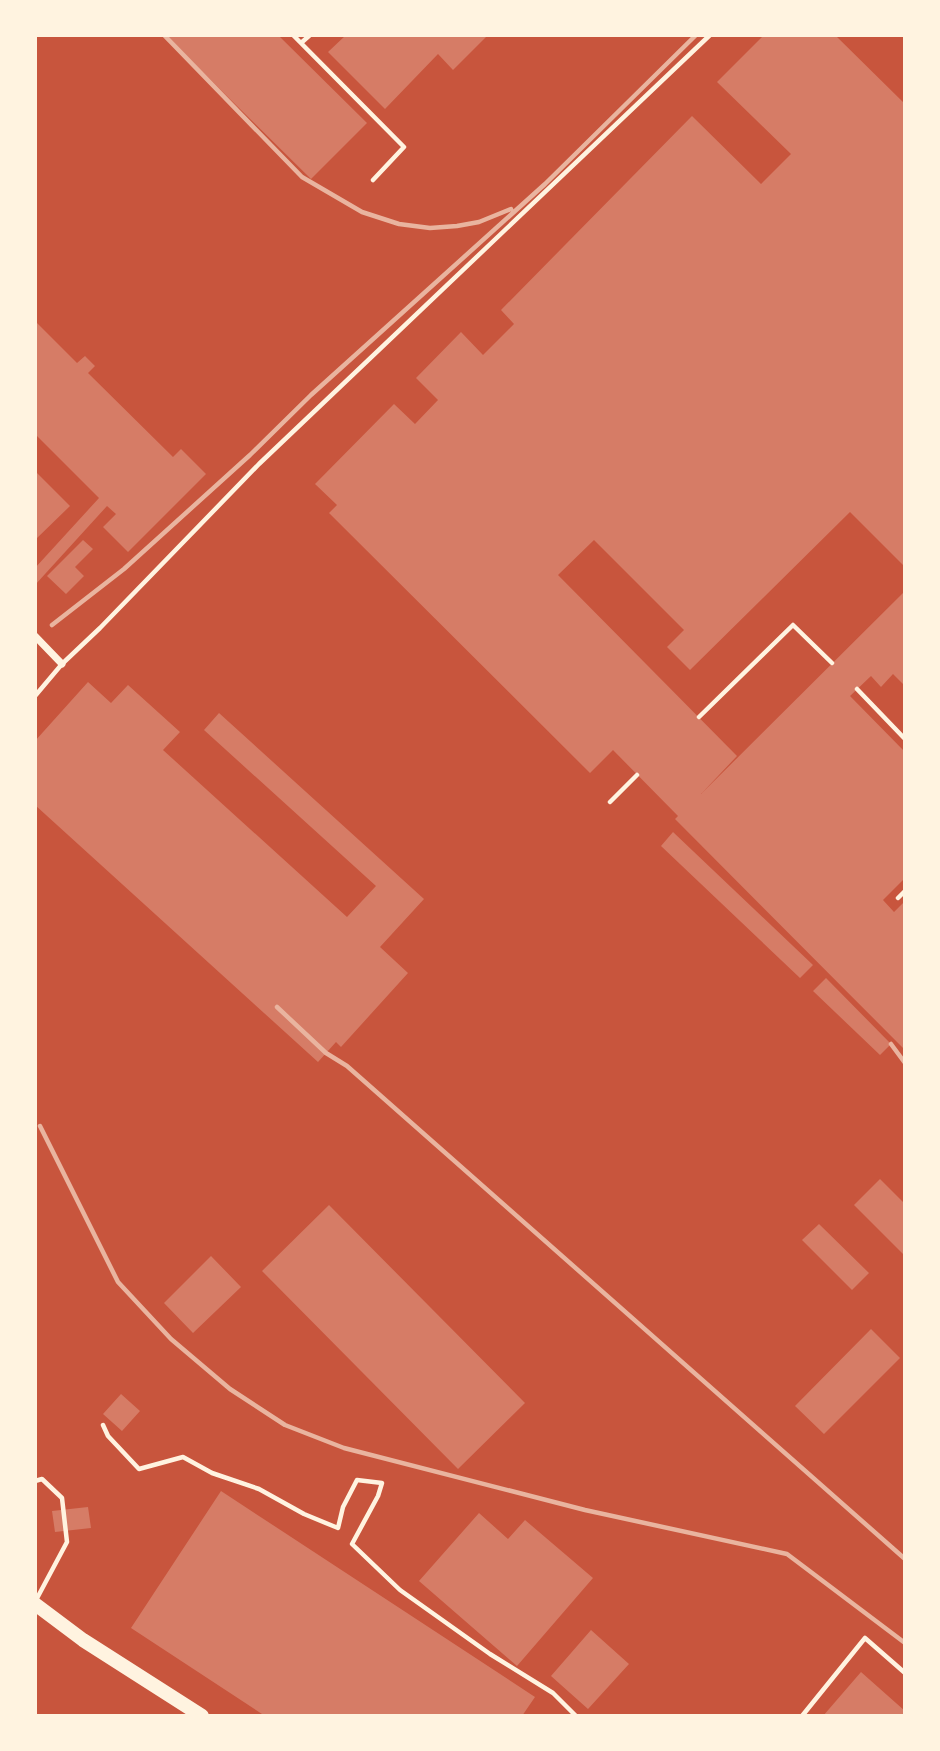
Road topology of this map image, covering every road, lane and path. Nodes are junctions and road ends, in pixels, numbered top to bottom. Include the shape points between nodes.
1 (293, 35) edge
2 (310, 35) edge
3 (710, 35) edge
4 (301, 44) junction
5 (373, 180) dead end
6 (35, 636) edge
7 (832, 663) dead end
8 (62, 664) junction
9 (857, 690) dead end
10 (35, 696) edge
11 (699, 717) dead end
12 (905, 739) edge
13 (638, 775) dead end
14 (610, 802) dead end
15 (905, 891) edge
16 (898, 898) dead end
17 (103, 1424) dead end
18 (35, 1481) edge
19 (35, 1603) edge
20 (905, 1673) edge
21 (202, 1716) edge
22 (576, 1716) edge
23 (802, 1716) edge

1 - 4 lane
2 - 4 lane
3 - 8 lane via 259,464
4 - 5 lane via 404,147
6 - 8 street
7 - 11 lane via 793,625
8 - 10 lane
9 - 12 lane
13 - 14 lane
15 - 16 lane
17 - 22 lane via 108,1436 139,1469 183,1457 338,1528 357,1480 382,1483 352,1544 400,1590 553,1693
18 - 19 lane via 42,1479 62,1498 67,1542
19 - 21 main road via 83,1640
20 - 23 lane via 865,1638

